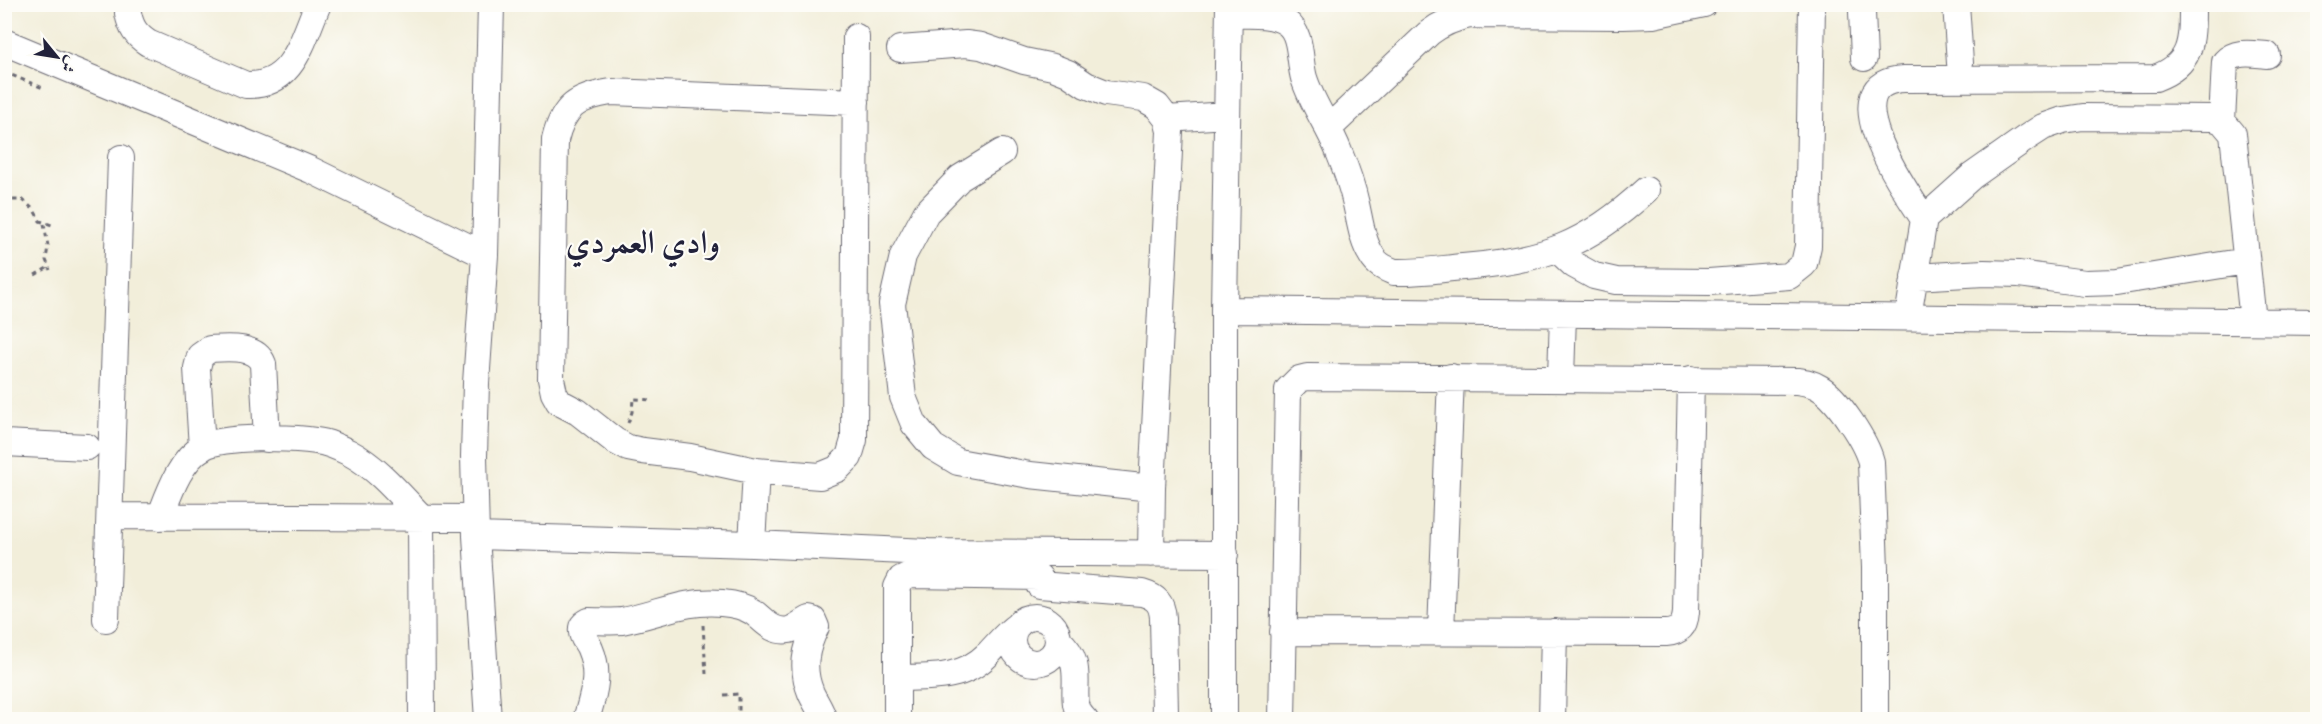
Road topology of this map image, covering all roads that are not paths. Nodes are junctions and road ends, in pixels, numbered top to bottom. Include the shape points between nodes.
1 (318, 4) edge
2 (491, 4) edge
3 (1704, 4) edge
4 (1812, 4) edge
5 (1864, 4) edge
6 (1956, 4) edge
7 (2192, 4) edge
8 (1228, 10) edge
9 (128, 13) dead end
10 (856, 37) dead end
11 (4, 42) edge
12 (900, 49) dead end
13 (2267, 55) dead end
14 (1864, 58) dead end
15 (1960, 63) dead end
16 (856, 102) junction
17 (1227, 115) junction
18 (1167, 119) junction
19 (2222, 121) junction
20 (1329, 128) junction
21 (1002, 152) dead end
22 (121, 158) dead end
23 (1646, 190) dead end
24 (1923, 219) junction
25 (1557, 250) junction
26 (485, 255) junction
27 (2246, 261) junction
28 (1914, 277) junction
29 (1224, 310) junction
30 (1563, 314) junction
31 (1908, 317) junction
32 (2253, 321) junction
33 (2318, 322) edge
34 (1451, 377) junction
35 (1561, 378) junction
36 (1691, 379) junction
37 (267, 440) junction
38 (4, 444) edge
39 (87, 447) dead end
40 (202, 448) junction
41 (756, 471) junction
42 (1152, 488) junction
43 (110, 516) junction
44 (160, 517) junction
45 (421, 517) junction
46 (476, 527) junction
47 (752, 544) junction
48 (1151, 554) junction
49 (1225, 554) junction
50 (1039, 571) junction
51 (106, 619) dead end
52 (1028, 621) junction
53 (1283, 632) junction
54 (1442, 632) junction
55 (1554, 632) junction
56 (1058, 640) junction
57 (897, 678) junction
58 (1162, 719) edge
59 (422, 720) edge
60 (488, 720) edge
61 (586, 720) edge
62 (824, 720) edge
63 (897, 720) edge
64 (1085, 720) edge
65 (1224, 720) edge
66 (1282, 720) edge
67 (1552, 720) edge
68 (1875, 720) edge

1 - 9 street via 291,63 272,82 259,86 246,85 148,43 130,26
2 - 26 street
3 - 20 street via 1653,15 1455,18 1429,33
4 - 25 street via 1808,246 1798,271 1790,276 1745,280 1616,281 1594,276
5 - 14 street
6 - 15 street
7 - 24 street via 2188,50 2170,73 2155,78 1897,79 1884,85 1872,103 1871,117 1893,170
8 - 17 street
8 - 20 street via 1276,18 1293,28 1310,95
10 - 16 street
11 - 26 street via 311,170
12 - 18 street via 951,44 981,46 1053,67 1106,93 1143,98 1157,106
13 - 19 street via 2237,54 2225,62
16 - 41 street via 854,440 849,457 837,469 820,476
16 - 41 street via 611,92 577,102 566,111 555,140 551,379 559,402 615,441 635,449
17 - 18 street
17 - 29 street
18 - 42 street via 1170,138
19 - 24 street via 2104,117 2063,120 2043,127 1998,156
19 - 27 street via 2233,134
20 - 25 street via 1348,176 1367,247 1382,267 1406,273 1490,265
21 - 42 street via 960,178 939,199 926,213 903,256 892,304 903,397 914,424 933,447 958,462 1030,475
22 - 43 street
23 - 25 street via 1590,235
24 - 28 street
26 - 46 street via 476,383
27 - 28 street via 2117,282 2085,283 1984,273
27 - 32 street
28 - 31 street
29 - 30 street
29 - 49 street
30 - 31 street
30 - 35 street
31 - 32 street
32 - 33 street
34 - 35 street
34 - 53 street via 1307,377 1288,390
34 - 54 street
35 - 36 street
36 - 55 street via 1686,620 1674,632
36 - 68 street via 1810,383 1830,397 1867,447 1875,556
37 - 40 street via 231,440
37 - 40 street via 261,358 249,350 210,349 200,356 197,368
37 - 45 street via 317,441 352,454
38 - 39 street
40 - 44 street via 177,478
41 - 47 street
42 - 48 street
43 - 44 street
43 - 51 street
44 - 45 street
45 - 46 street
45 - 59 street
46 - 47 street
46 - 60 street
47 - 50 street via 874,550
48 - 49 street
48 - 50 street
49 - 65 street
50 - 52 street
50 - 57 street via 910,575 901,579 897,587
50 - 58 street via 1151,595 1158,601 1163,618
52 - 56 street via 1053,625
52 - 56 street via 1013,632 1013,648 1023,660 1046,660
52 - 57 street via 1001,638 974,667 957,675
53 - 54 street
53 - 66 street
54 - 55 street
55 - 67 street
56 - 64 street via 1076,666 1076,708
57 - 63 street
61 - 62 street via 596,683 593,657 581,630 585,623 620,621 701,602 744,608 776,630 813,620 816,627 806,647 805,666 810,691

